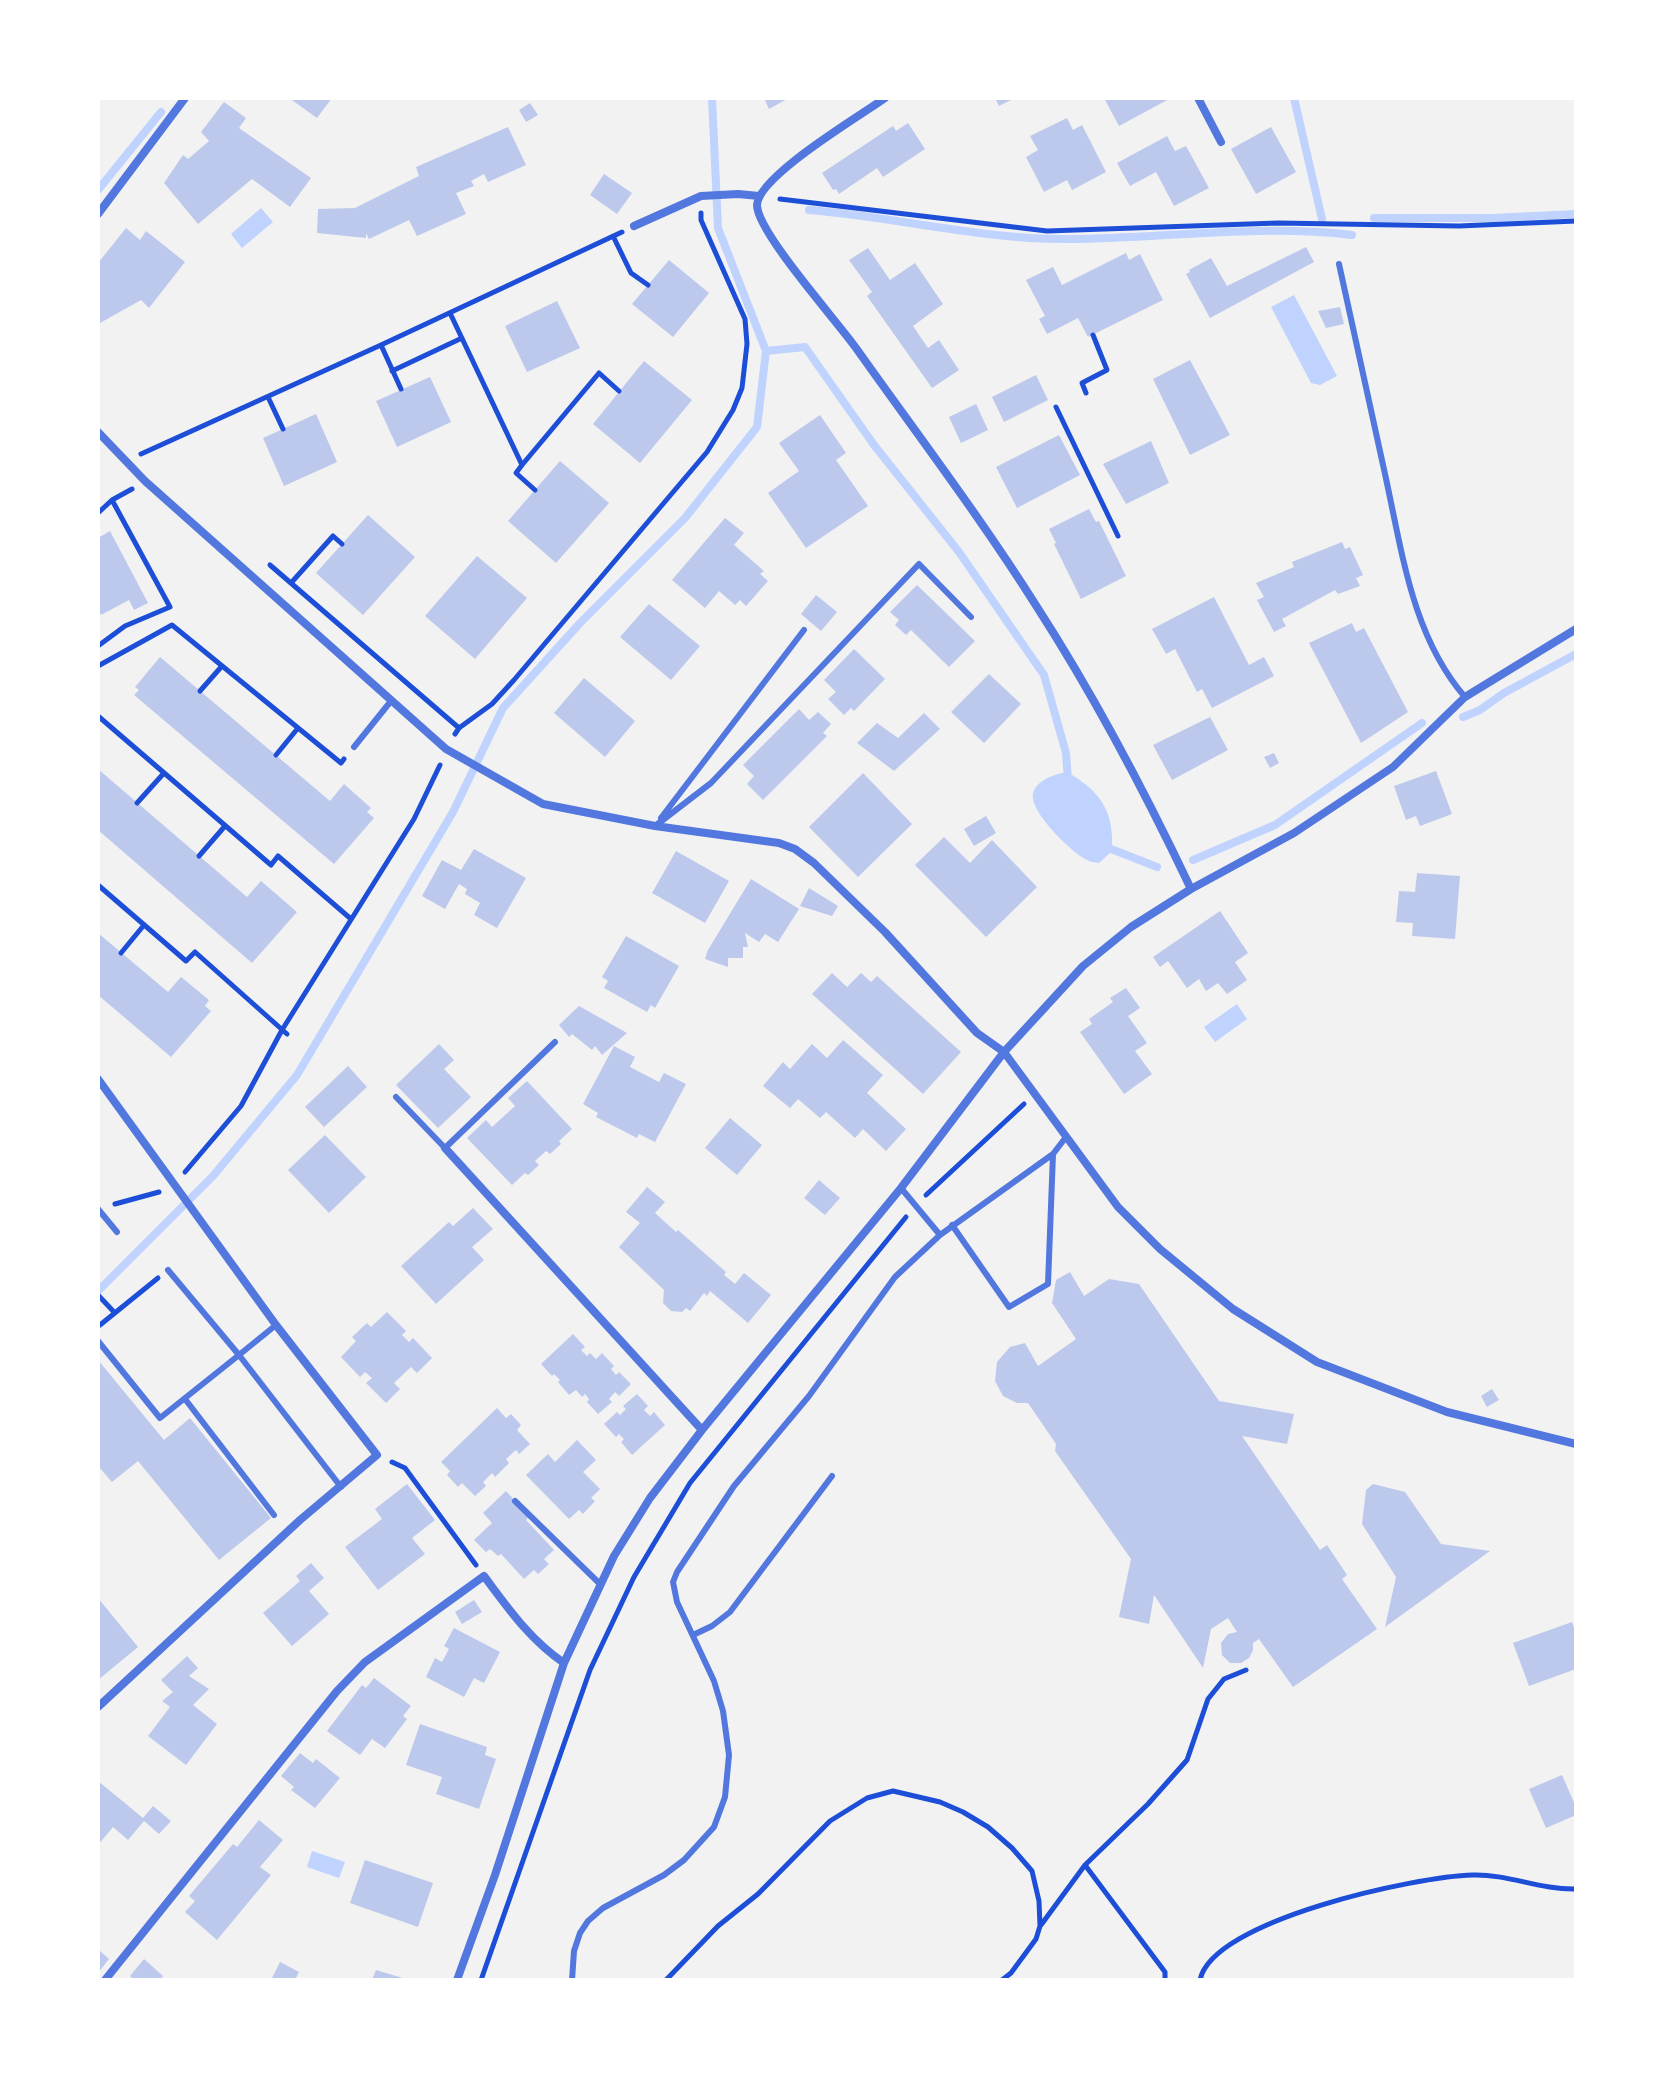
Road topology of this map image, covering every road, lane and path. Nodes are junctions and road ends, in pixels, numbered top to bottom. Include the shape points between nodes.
1 (185, 98) edge
2 (885, 98) edge
3 (1198, 98) edge
4 (1221, 142) dead end
5 (704, 196) junction
6 (759, 196) junction
7 (98, 214) edge
8 (1576, 221) edge
9 (634, 226) joint
10 (613, 236) junction
11 (1339, 264) dead end
12 (648, 285) dead end
13 (450, 313) junction
14 (1093, 335) dead end
15 (462, 338) junction
16 (381, 345) junction
17 (392, 371) junction
18 (401, 389) dead end
19 (619, 391) dead end
20 (1086, 393) dead end
21 (268, 397) junction
22 (1056, 407) dead end
23 (283, 429) dead end
24 (98, 432) edge
25 (106, 439) junction
26 (143, 454) junction
27 (154, 464) dead end
28 (522, 465) junction
29 (145, 481) junction
30 (535, 490) dead end
31 (112, 500) junction
32 (98, 513) edge
33 (1118, 536) dead end
34 (342, 544) dead end
35 (269, 563) dead end
36 (291, 583) junction
37 (971, 617) dead end
38 (1576, 629) edge
39 (804, 630) dead end
40 (98, 646) edge
41 (98, 666) edge
42 (222, 666) junction
43 (200, 691) dead end
44 (1465, 697) junction
45 (391, 701) junction
46 (101, 718) edge
47 (98, 726) edge
48 (298, 728) junction
49 (459, 728) junction
50 (354, 747) joint
51 (446, 749) junction
52 (276, 755) dead end
53 (164, 773) junction
54 (137, 803) dead end
55 (225, 826) junction
56 (655, 826) junction
57 (199, 856) dead end
58 (98, 885) edge
59 (1191, 889) junction
60 (351, 919) junction
61 (144, 925) junction
62 (121, 953) dead end
63 (284, 1032) junction
64 (555, 1042) dead end
65 (1004, 1052) junction
66 (98, 1079) edge
67 (396, 1097) dead end
68 (1066, 1137) junction
69 (445, 1148) junction
70 (1053, 1154) junction
71 (177, 1188) junction
72 (901, 1188) junction
73 (111, 1205) dead end
74 (98, 1209) edge
75 (952, 1225) junction
76 (117, 1232) dead end
77 (940, 1235) junction
78 (168, 1270) joint
79 (99, 1297) edge
80 (114, 1312) junction
81 (276, 1325) junction
82 (98, 1327) edge
83 (98, 1341) edge
84 (239, 1355) junction
85 (185, 1399) junction
86 (702, 1430) junction
87 (1576, 1444) edge
88 (377, 1455) junction
89 (832, 1476) dead end
90 (341, 1487) junction
91 (515, 1501) dead end
92 (274, 1515) dead end
93 (484, 1576) junction
94 (600, 1584) junction
95 (693, 1635) junction
96 (564, 1663) junction
97 (1246, 1670) dead end
98 (98, 1707) edge
99 (1085, 1865) junction
100 (1576, 1889) edge
101 (1040, 1926) junction
102 (105, 1980) edge
103 (457, 1980) edge
104 (572, 1980) edge
105 (666, 1980) edge
106 (1002, 1980) edge
107 (1165, 1980) edge
108 (1200, 1980) edge

1 - 7 street
2 - 6 street via 775,175
3 - 4 street
5 - 6 street
5 - 9 street
5 - 49 path via 701,220 739,301 747,332 744,378 733,410 707,452 514,680
6 - 8 path via 1047,231
6 - 59 street via 760,217 773,240 849,338 1038,608 1151,805
9 - 10 path
10 - 12 path via 631,273
10 - 13 path
11 - 44 lane via 1414,598 1436,656
13 - 15 path
13 - 16 path
14 - 20 path via 1107,370 1082,383
15 - 17 path
15 - 28 path
16 - 17 path
16 - 21 path
17 - 18 path
19 - 28 path via 599,373
21 - 23 path
21 - 26 path
22 - 33 path
24 - 25 street
25 - 26 path
25 - 29 street
26 - 27 path
28 - 30 path via 516,473
29 - 31 path
29 - 45 street
31 - 32 path
31 - 40 path via 170,607 125,626
34 - 36 path via 333,536
35 - 36 path
36 - 49 path
37 - 56 lane via 919,564 711,783
38 - 44 street
39 - 56 lane
41 - 42 path via 172,625
42 - 43 path
42 - 48 path
44 - 59 street via 1393,767 1294,833
45 - 50 lane
45 - 51 street
46 - 47 path
46 - 53 path
48 - 50 path via 341,763
48 - 52 path
49 - 51 path
51 - 56 street via 543,804
51 - 60 path via 414,819
53 - 54 path
53 - 55 path
55 - 57 path
55 - 60 path via 271,865 278,856
56 - 65 street via 795,849 885,932 977,1033
58 - 61 path
59 - 65 street via 1083,966
60 - 63 path
61 - 62 path
61 - 63 path via 186,961 195,952
63 - 71 path via 241,1106
64 - 69 lane
65 - 68 street
65 - 72 street
66 - 71 street
67 - 69 lane
68 - 70 lane
68 - 87 street via 1145,1235 1222,1301 1289,1346 1447,1412
69 - 86 street
70 - 75 lane
70 - 75 lane via 1048,1284 1009,1307
71 - 73 path
71 - 81 street
72 - 77 lane
72 - 86 street
74 - 76 lane
75 - 77 lane
77 - 95 lane via 895,1277 809,1396 734,1486 677,1572 674,1591
78 - 80 path
78 - 84 lane
79 - 80 path
80 - 82 path
81 - 84 lane
81 - 88 street
83 - 85 lane via 160,1418
84 - 85 lane
84 - 90 lane
85 - 92 lane
86 - 94 street via 650,1498
88 - 90 street
88 - 93 path via 405,1468
89 - 95 lane via 730,1612
90 - 98 street
91 - 94 lane
93 - 96 street via 522,1626
93 - 102 street via 346,1681
94 - 96 street
95 - 104 lane via 714,1681 725,1723 729,1771 720,1813 684,1860 588,1921 574,1951
96 - 103 street
97 - 99 path via 1224,1679 1208,1699 1187,1760
99 - 101 path
99 - 107 path via 1165,1972
100 - 108 path via 1557,1890 1492,1875 1380,1887 1312,1906 1251,1934 1208,1961
101 - 105 path via 1032,1871 1012,1848 963,1812 893,1791 867,1798 830,1821
101 - 106 path via 1036,1939

